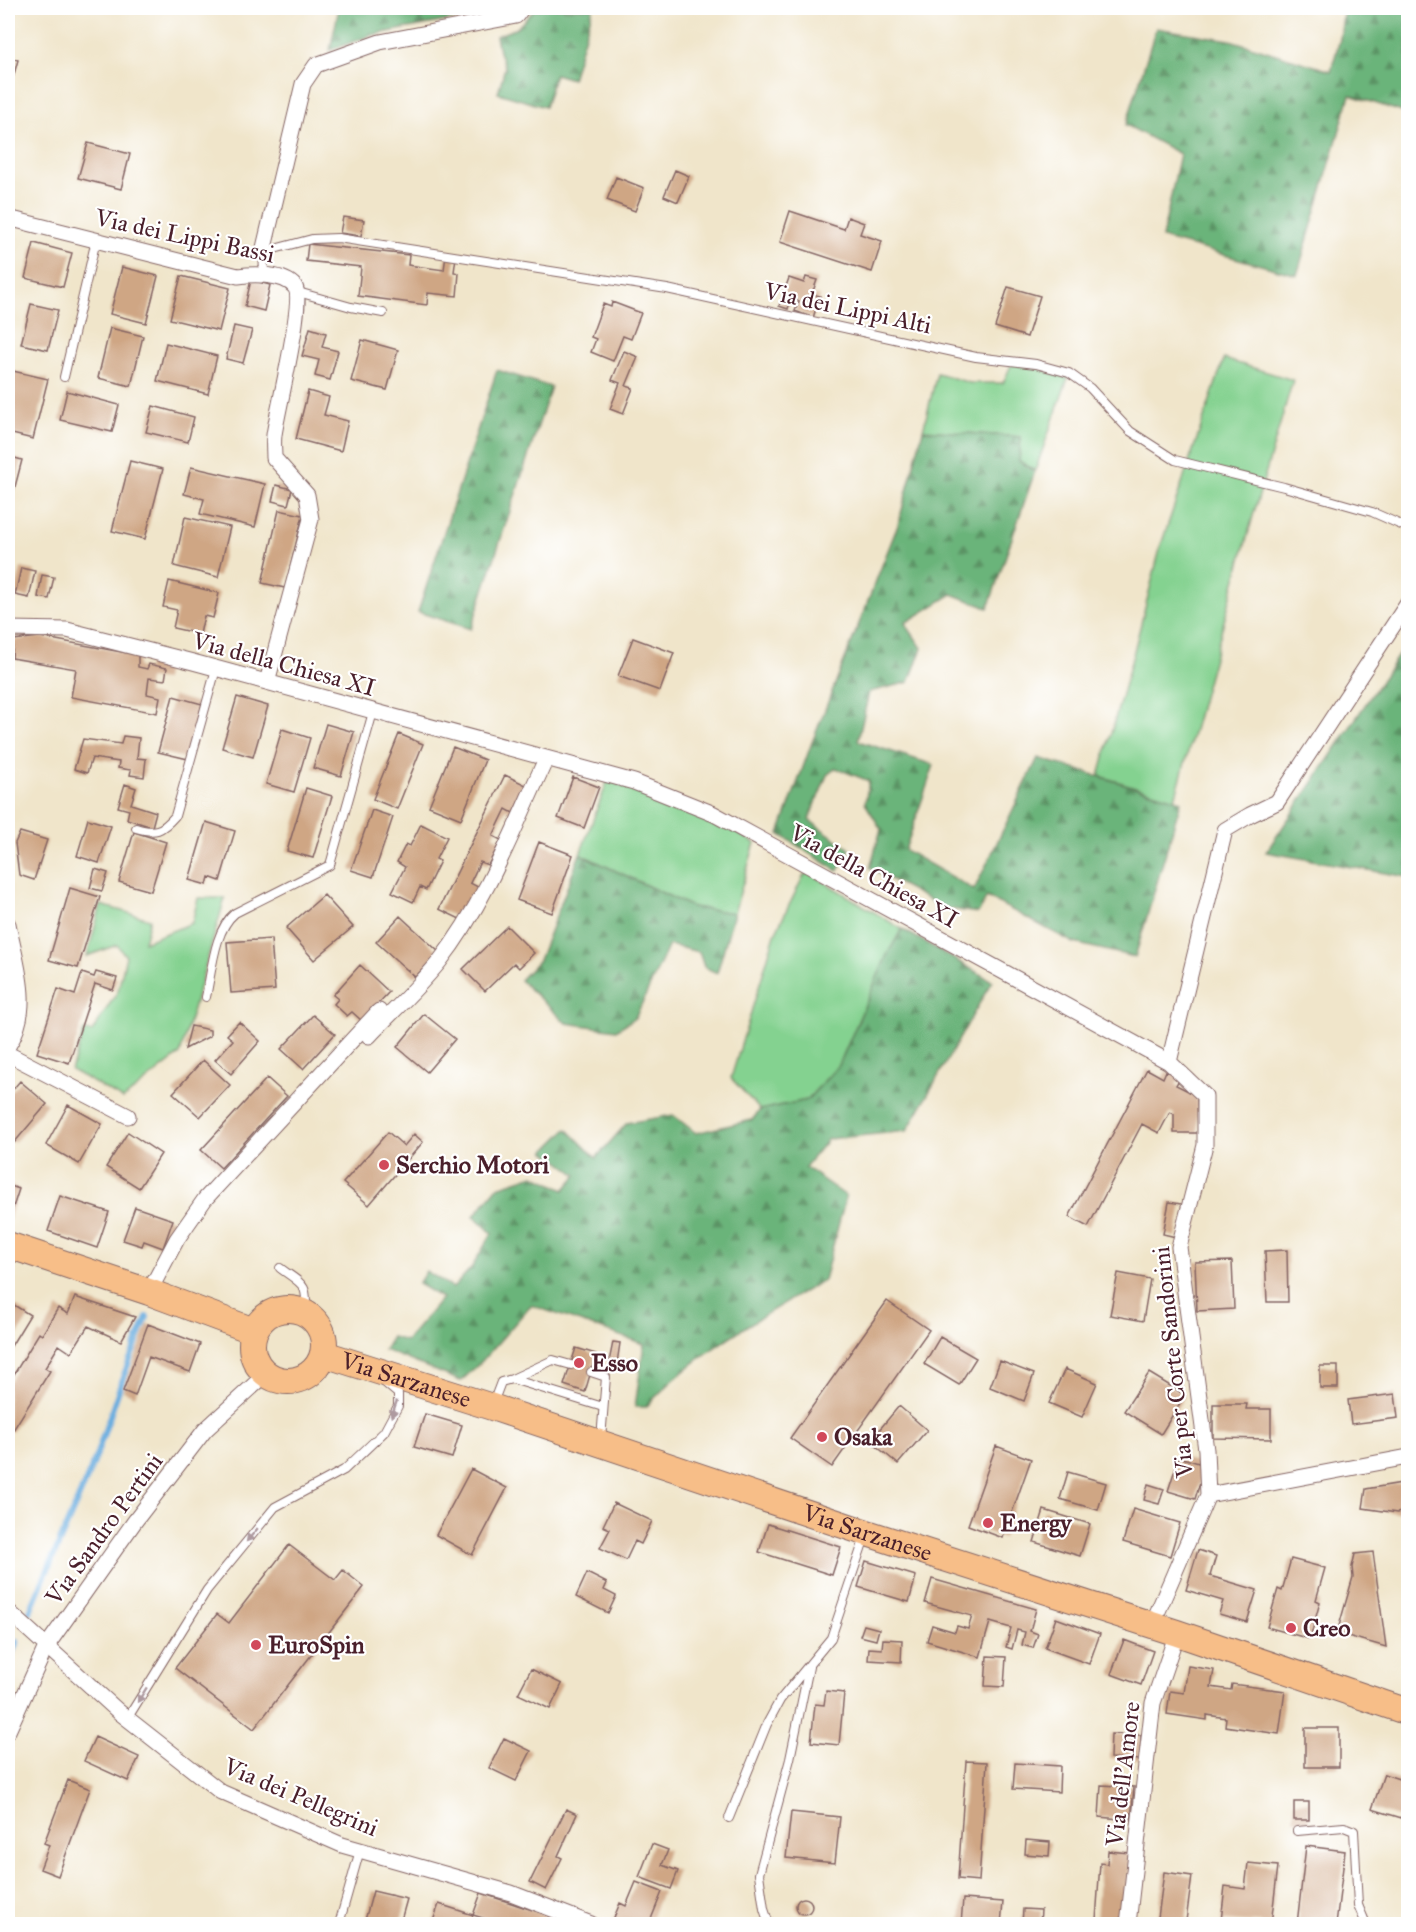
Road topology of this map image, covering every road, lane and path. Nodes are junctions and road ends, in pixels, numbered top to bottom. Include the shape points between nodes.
1 (522, 8) edge
2 (8, 218) edge
3 (96, 240) junction
4 (263, 252) junction
5 (264, 273) junction
6 (298, 292) junction
7 (383, 313) dead end
8 (64, 377) dead end
9 (1408, 528) edge
10 (1408, 603) edge
11 (8, 629) edge
12 (216, 669) junction
13 (267, 682) junction
14 (373, 712) junction
15 (546, 759) junction
16 (136, 828) dead end
17 (8, 924) edge
18 (206, 998) dead end
19 (379, 1011) dead end
20 (369, 1036) dead end
21 (8, 1046) edge
22 (8, 1054) edge
23 (1169, 1062) junction
24 (128, 1116) dead end
25 (8, 1245) edge
26 (280, 1268) dead end
27 (149, 1292) junction
28 (305, 1312) junction
29 (254, 1330) junction
30 (334, 1357) junction
31 (571, 1365) dead end
32 (591, 1372) dead end
33 (266, 1374) junction
34 (513, 1379) junction
35 (492, 1407) junction
36 (603, 1407) junction
37 (601, 1443) junction
38 (1408, 1457) edge
39 (1208, 1495) junction
40 (867, 1533) junction
41 (8, 1611) edge
42 (1152, 1625) junction
43 (1177, 1633) junction
44 (46, 1647) junction
45 (809, 1665) junction
46 (1408, 1712) edge
47 (127, 1719) junction
48 (8, 1731) edge
49 (729, 1818) dead end
50 (1297, 1831) dead end
51 (360, 1850) junction
52 (339, 1924) edge
53 (591, 1924) edge
54 (770, 1924) edge
55 (1128, 1924) edge
56 (1366, 1924) edge

1 - 4 street via 516,16 380,42 315,65 303,84
2 - 3 street, Via dei Lippi Bassi
3 - 5 street, Via dei Lippi Bassi via 238,276
3 - 8 lane
4 - 5 lane
4 - 9 lane, Via dei Lippi Alti via 312,239 339,238 668,289 976,357 1036,364 1069,373 1090,388 1130,431 1175,460 1295,490
5 - 6 street, Via dei Lippi Bassi via 293,284
6 - 7 lane
6 - 13 street, Via dei Lippi Bassi via 273,458 307,495 311,519
10 - 23 street via 1277,802 1225,831
11 - 12 street, Via della Chiesa XI via 67,630
12 - 13 street, Via della Chiesa XI
12 - 16 lane via 175,816 155,831
13 - 14 street, Via della Chiesa XI
14 - 15 street, Via della Chiesa XI
14 - 18 lane via 330,865 226,921
15 - 20 street via 470,916 439,962
15 - 23 street, Via della Chiesa XI via 634,782 714,814
17 - 21 street via 22,994 16,1034
19 - 27 street via 205,1199 177,1239
22 - 24 street
23 - 39 street, Via per Corte Sandorini via 1204,1096 1205,1145 1179,1247 1206,1450
25 - 27 main road
26 - 28 lane via 304,1286 308,1296
27 - 29 main road
28 - 29 main road via 281,1309 270,1313
28 - 30 main road, Via Sarzanese via 322,1330
29 - 33 main road via 253,1354
30 - 33 main road, Via Sarzanese via 300,1380 276,1379
30 - 35 main road, Via Sarzanese
30 -> 47 lane via 380,1379 398,1394 398,1406 384,1432 344,1470 275,1507 207,1590
31 - 34 lane via 553,1360
32 - 36 lane via 606,1377
33 - 44 street, Via Sandro Pertini via 205,1430
34 - 35 lane via 501,1382
34 - 36 lane
35 - 37 main road, Via Sarzanese
36 - 37 lane
37 - 40 main road, Via Sarzanese
38 - 39 street
39 - 42 street, Via per Corte Sandorini
40 - 42 main road, Via Sarzanese
40 - 45 lane via 831,1638
41 - 44 street, Via dei Pellegrini
42 - 43 main road, Via Sarzanese
43 - 46 main road, Via Sarzanese
43 - 55 street, Via dell'Amore via 1153,1703
44 - 47 street, Via dei Pellegrini
44 - 48 street, Via Sandro Pertini
45 - 49 lane via 780,1700 767,1724
45 - 54 lane via 790,1759 759,1874
47 - 51 street, Via dei Pellegrini via 221,1792
50 - 56 lane via 1344,1827 1354,1831 1358,1905
51 - 52 lane
51 - 53 street, Via dei Pellegrini via 511,1893

